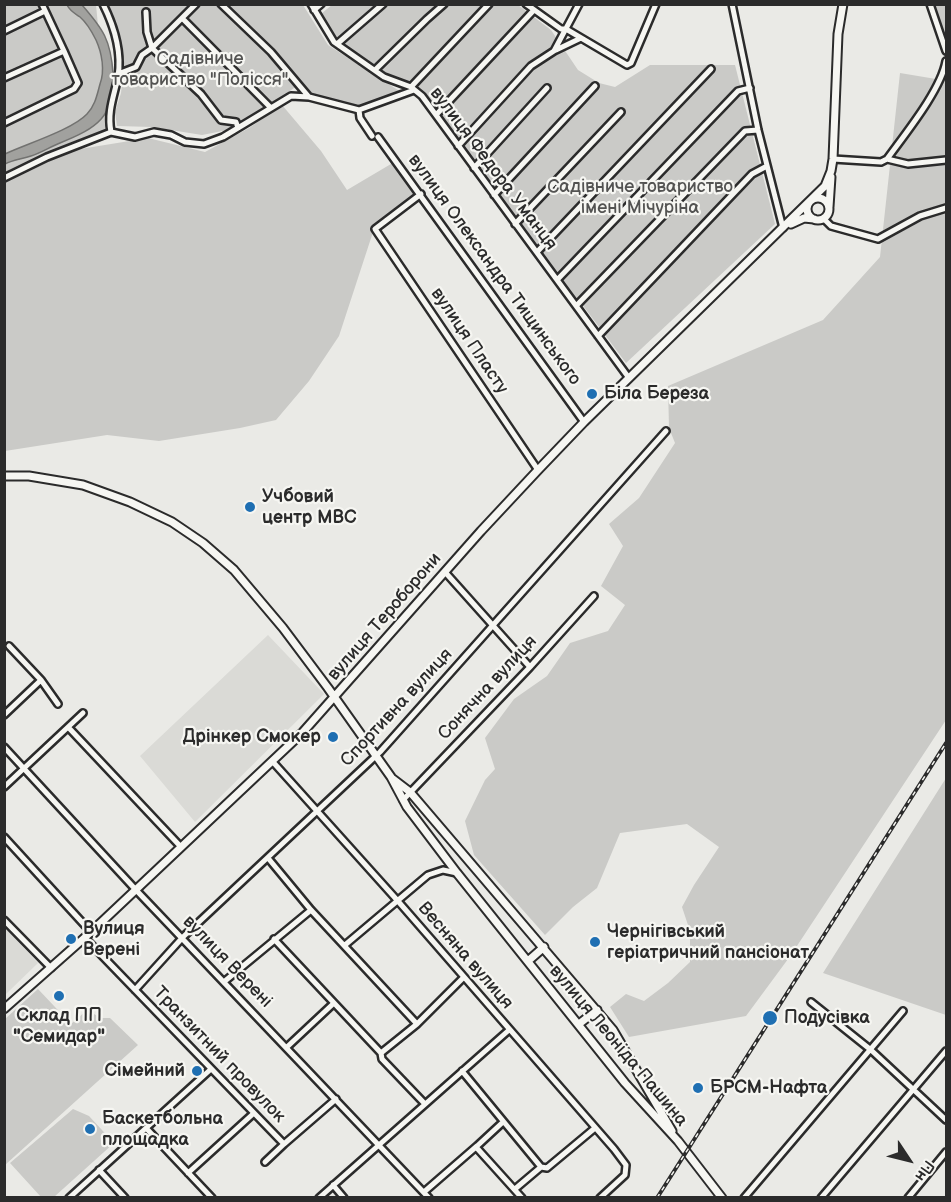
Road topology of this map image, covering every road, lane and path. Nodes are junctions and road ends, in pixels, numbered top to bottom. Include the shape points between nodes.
1 (42, 4) edge
2 (103, 4) edge
3 (196, 4) edge
4 (221, 4) edge
5 (383, 4) edge
6 (444, 4) edge
7 (489, 4) edge
8 (526, 4) edge
9 (579, 4) edge
10 (656, 4) edge
11 (732, 4) edge
12 (843, 4) edge
13 (930, 4) edge
14 (316, 6) edge
15 (534, 10) junction
16 (45, 11) junction
17 (146, 12) dead end
18 (182, 18) junction
19 (566, 29) junction
20 (4, 31) edge
21 (581, 38) junction
22 (337, 44) junction
23 (152, 48) junction
24 (64, 51) junction
25 (554, 51) junction
26 (946, 51) edge
27 (946, 64) edge
28 (711, 69) dead end
29 (375, 70) junction
30 (118, 74) junction
31 (4, 78) edge
32 (596, 86) dead end
33 (412, 88) junction
34 (547, 88) dead end
35 (750, 88) junction
36 (309, 97) junction
37 (271, 108) junction
38 (359, 110) junction
39 (621, 112) dead end
40 (436, 115) junction
41 (4, 123) edge
42 (238, 128) junction
43 (758, 130) junction
44 (111, 132) junction
45 (459, 146) junction
46 (833, 159) junction
47 (887, 159) junction
48 (946, 160) edge
49 (767, 166) junction
50 (474, 168) junction
51 (831, 171) junction
52 (4, 178) edge
53 (421, 195) junction
54 (495, 195) junction
55 (812, 201) junction
56 (829, 207) junction
57 (946, 208) edge
58 (814, 219) junction
59 (824, 219) junction
60 (516, 224) junction
61 (780, 231) junction
62 (537, 252) junction
63 (557, 280) junction
64 (577, 305) junction
65 (598, 336) junction
66 (629, 378) junction
67 (584, 422) junction
68 (666, 431) dead end
69 (538, 470) junction
70 (4, 476) edge
71 (445, 572) junction
72 (594, 596) dead end
73 (493, 625) junction
74 (9, 646) dead end
75 (530, 667) junction
76 (41, 680) junction
77 (335, 697) junction
78 (58, 704) dead end
79 (82, 713) dead end
80 (4, 716) edge
81 (68, 727) junction
82 (4, 747) edge
83 (375, 756) junction
84 (273, 762) junction
85 (23, 769) junction
86 (391, 777) junction
87 (4, 787) edge
88 (410, 792) junction
89 (403, 800) junction
90 (318, 811) junction
91 (4, 837) edge
92 (181, 847) junction
93 (268, 858) junction
94 (457, 873) junction
95 (136, 890) junction
96 (397, 900) junction
97 (311, 910) junction
98 (4, 920) edge
99 (92, 932) junction
100 (183, 937) junction
101 (85, 938) junction
102 (274, 939) junction
103 (345, 945) junction
104 (544, 947) junction
105 (528, 961) junction
106 (51, 968) junction
107 (464, 977) junction
108 (225, 981) junction
109 (135, 990) junction
110 (811, 1002) dead end
111 (334, 1003) junction
112 (6, 1006) edge
113 (597, 1010) junction
114 (903, 1011) dead end
115 (417, 1024) junction
116 (579, 1024) junction
117 (509, 1030) junction
118 (287, 1047) junction
119 (871, 1050) junction
120 (946, 1051) edge
121 (381, 1053) junction
122 (211, 1069) junction
123 (462, 1071) junction
124 (914, 1091) junction
125 (336, 1099) junction
126 (425, 1104) junction
127 (254, 1113) junction
128 (946, 1120) edge
129 (503, 1122) junction
130 (146, 1128) junction
131 (595, 1128) junction
132 (678, 1141) junction
133 (284, 1144) junction
134 (378, 1144) junction
135 (478, 1145) junction
136 (946, 1152) edge
137 (265, 1162) dead end
138 (541, 1167) junction
139 (99, 1170) junction
140 (188, 1173) junction
141 (333, 1185) junction
142 (515, 1190) junction
143 (424, 1192) junction
144 (69, 1197) edge
145 (125, 1197) edge
146 (212, 1197) edge
147 (319, 1197) edge
148 (344, 1197) edge
149 (429, 1197) edge
150 (522, 1197) edge
151 (600, 1197) edge
152 (721, 1197) edge
153 (744, 1197) edge
154 (821, 1197) edge
155 (908, 1197) edge

1 - 16 street
2 - 30 street via 118,50
3 - 18 street
4 - 36 street via 271,52
5 - 22 street
6 - 29 street
7 - 33 street
8 - 15 street
9 - 19 street
10 - 21 street via 627,65
11 - 35 street
12 - 46 main road via 838,34
13 - 26 street
14 - 22 street, вулиця Федора Уманця
15 - 19 street
15 - 40 street
16 - 20 street
16 - 24 street
17 - 23 street
18 - 23 street
18 - 37 street
19 - 21 street
19 - 25 street
21 - 25 street
22 - 29 street, вулиця Федора Уманця
23 - 30 street via 142,55 136,67
23 - 42 street via 201,94 220,120 236,122
24 - 31 street
24 - 41 street via 78,83 74,89
25 - 45 street via 531,66
27 - 47 street via 932,94
28 - 62 street
29 - 33 street, вулиця Федора Уманця
30 - 44 street via 109,111
32 - 54 street
33 - 38 street
33 - 40 street, вулиця Федора Уманця
34 - 50 street
35 - 43 street
35 - 63 street via 738,91
36 - 37 street via 291,96
36 - 38 street
37 - 42 street
38 - 53 street, вулиця Олександра Тищинського via 360,118
39 - 60 street
40 - 45 street, вулиця Федора Уманця
42 - 44 street via 204,144 154,132 135,137
43 - 49 street
43 - 64 street via 746,131
44 - 52 street
45 - 50 street, вулиця Федора Уманця
46 - 47 street
46 - 51 main road
47 - 48 street via 908,164
49 - 61 street
49 - 65 street via 752,174
50 - 54 street, вулиця Федора Уманця
51 - 55 main road, вулиця Тероборони
51 - 56 main road
53 - 67 street, вулиця Олександра Тищинського
53 - 69 street, вулиця Пласту via 375,229
54 - 60 street, вулиця Федора Уманця
55 - 56 main road via 824,199
55 - 58 main road via 807,210
55 - 61 main road, вулиця Тероборони
56 - 59 main road
57 - 59 street via 920,216 878,239 831,226
58 - 59 main road
58 - 61 main road via 800,219
60 - 62 street, вулиця Федора Уманця
61 - 66 main road, вулиця Тероборони
62 - 63 street, вулиця Федора Уманця
63 - 64 street, вулиця Федора Уманця
64 - 65 street, вулиця Федора Уманця
65 - 66 street, вулиця Федора Уманця
66 - 67 main road, вулиця Тероборони
67 - 69 main road, вулиця Тероборони
68 - 73 street, Спортивна вулиця
69 - 71 main road, вулиця Тероборони
70 - 77 main road via 84,484 172,522 234,570
71 - 73 street
71 - 77 main road, вулиця Тероборони
72 - 75 street, Сонячна вулиця
73 - 75 street
73 - 83 street, Спортивна вулиця
74 - 76 street
75 - 88 street, Сонячна вулиця
76 - 78 street
76 - 80 street
77 - 83 main road
77 - 84 main road, вулиця Тероборони
79 - 81 street
81 - 85 street
81 - 92 street
82 - 85 street, вулиця Верені
83 - 86 main road
83 - 90 street, Спортивна вулиця
84 - 90 street, Весняна вулиця
84 - 92 main road, вулиця Тероборони
85 - 87 street
85 - 95 street, вулиця Верені
86 - 88 main road, вулиця Леоніда Пашина
86 - 89 main road, вулиця Леоніда Пашина
88 - 89 street, Сонячна вулиця
88 - 104 main road, вулиця Леоніда Пашина
89 - 94 main road, вулиця Леоніда Пашина
90 - 93 street, Спортивна вулиця
90 - 96 street, Весняна вулиця
91 - 99 street
92 - 95 main road, вулиця Тероборони
93 - 97 street
93 - 100 street, Спортивна вулиця
94 - 96 street via 443,870 428,875
94 - 105 main road, вулиця Леоніда Пашина
95 - 99 main road, вулиця Тероборони
95 - 100 street, вулиця Верені
96 - 103 street
96 - 107 street, Весняна вулиця
97 - 102 street
97 - 103 street
98 - 106 street
99 - 101 main road, вулиця Тероборони
100 - 108 street, вулиця Верені
100 - 109 street, Спортивна вулиця
101 - 106 main road, вулиця Тероборони
101 - 109 street, Транзитний провулок
102 - 108 street
102 - 111 street
103 - 115 street
104 - 105 main road
104 - 113 main road, вулиця Леоніда Пашина
105 - 116 main road, вулиця Леоніда Пашина
106 - 112 main road, вулиця Тероборони
107 - 115 street
107 - 117 street, Весняна вулиця
108 - 118 street, вулиця Верені
109 - 122 street, Транзитний провулок
110 - 119 street
111 - 118 street
111 - 121 street
113 - 116 main road
113 - 132 main road, вулиця Леоніда Пашина via 627,1052
114 - 119 street
115 - 121 street
116 - 132 main road, вулиця Леоніда Пашина
117 - 123 street
117 - 131 street, Весняна вулиця
118 - 125 street, вулиця Верені
119 - 124 street
119 - 153 street
120 - 124 street
121 - 126 street via 382,1059
122 - 127 street, Транзитний провулок
122 - 130 street
123 - 126 street
123 - 129 street
124 - 128 street
124 - 154 street
125 - 133 street, Транзитний провулок
125 - 134 street, вулиця Верені
126 - 134 street
127 - 133 street, Транзитний провулок
127 - 140 street
129 - 135 street
129 - 138 street
130 - 139 street
130 - 140 street
131 - 138 street via 548,1168
131 - 151 street, Весняна вулиця via 626,1165 625,1174
132 - 152 main road
133 - 137 street
134 - 141 street
134 - 143 street, вулиця Верені
135 - 142 street
135 - 143 street
136 - 155 street
138 - 142 street
139 - 144 street
139 - 145 street
140 - 146 street
141 - 147 street
141 - 148 street
142 - 150 street
143 - 149 street, вулиця Верені

